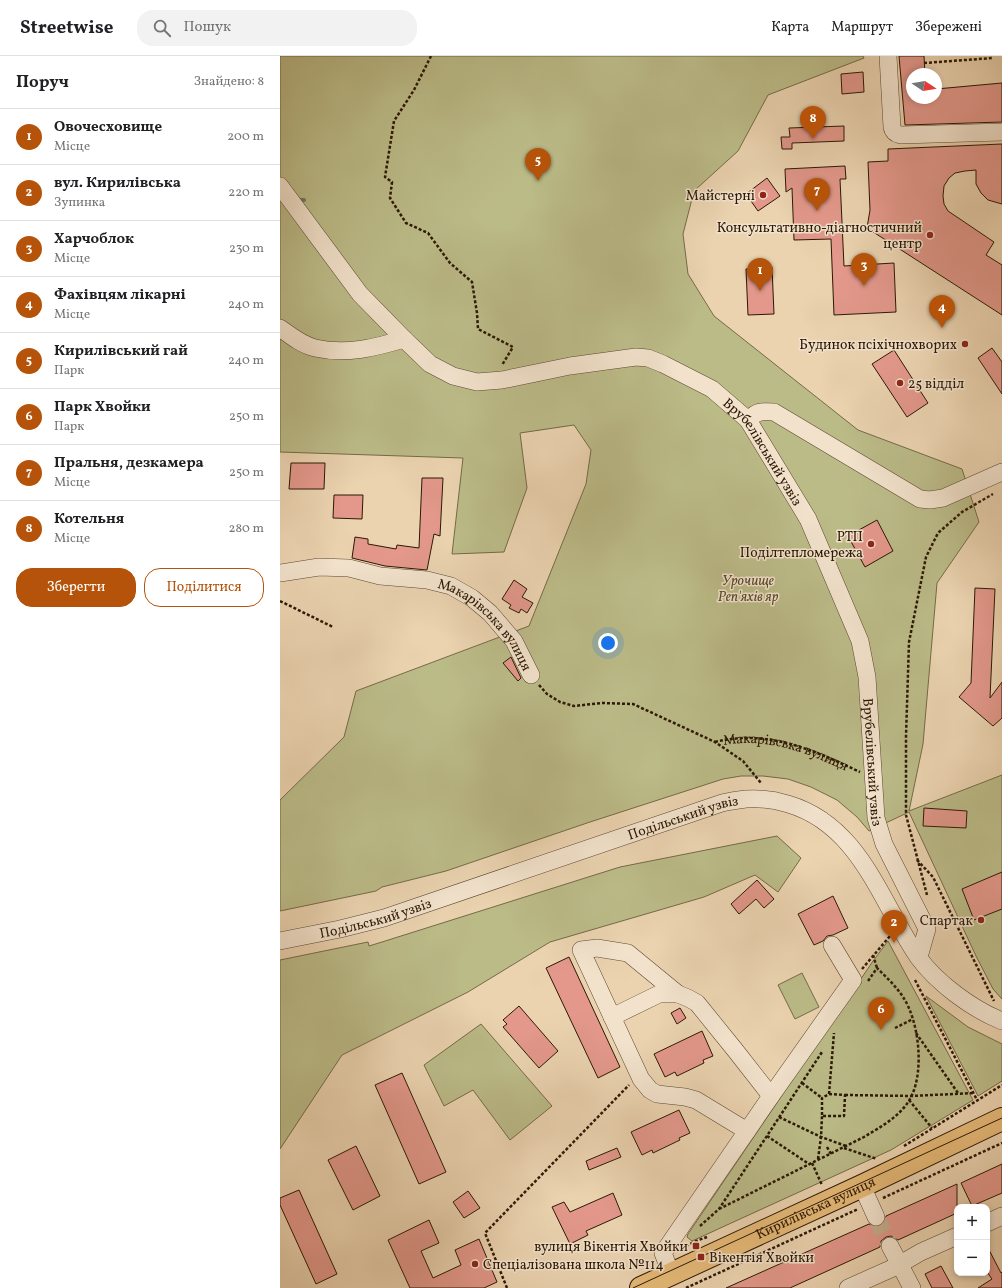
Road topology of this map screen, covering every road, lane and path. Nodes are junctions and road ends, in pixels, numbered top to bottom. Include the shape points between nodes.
1 (431, 56) edge
2 (888, 56) edge
3 (992, 58) dead end
4 (924, 63) dead end
5 (1002, 132) edge
6 (280, 186) edge
7 (280, 328) edge
8 (404, 339) junction
9 (518, 377) junction
10 (748, 420) junction
11 (1002, 472) edge
12 (995, 493) dead end
13 (281, 571) edge
14 (280, 601) edge
15 (334, 627) dead end
16 (531, 675) joint
17 (715, 742) junction
18 (874, 778) junction
19 (761, 783) dead end
20 (917, 859) junction
21 (928, 899) dead end
22 (887, 939) dead end
23 (280, 941) edge
24 (832, 945) dead end
25 (919, 957) junction
26 (877, 968) junction
27 (915, 980) dead end
28 (866, 983) dead end
29 (678, 994) junction
30 (999, 1014) edge
31 (612, 1017) junction
32 (912, 1019) junction
33 (895, 1028) dead end
34 (916, 1032) junction
35 (830, 1039) dead end
36 (822, 1052) dead end
37 (639, 1075) junction
38 (802, 1083) junction
39 (1002, 1085) edge
40 (958, 1093) junction
41 (973, 1093) junction
42 (829, 1094) junction
43 (845, 1095) junction
44 (771, 1096) junction
45 (912, 1096) junction
46 (822, 1098) junction
47 (909, 1100) junction
48 (977, 1100) junction
49 (822, 1116) junction
50 (779, 1117) junction
51 (932, 1128) junction
52 (999, 1128) edge
53 (747, 1131) junction
54 (767, 1136) junction
55 (821, 1137) junction
56 (828, 1147) dead end
57 (845, 1147) junction
58 (898, 1149) dead end
59 (831, 1154) junction
60 (818, 1160) junction
61 (871, 1162) dead end
62 (811, 1163) junction
63 (828, 1183) dead end
64 (822, 1185) junction
65 (815, 1188) dead end
66 (869, 1202) junction
67 (719, 1209) junction
68 (1002, 1216) edge
69 (990, 1222) edge
70 (698, 1228) dead end
71 (707, 1237) dead end
72 (954, 1237) edge
73 (683, 1242) dead end
74 (890, 1246) tunnel mouth
75 (900, 1264) junction
76 (679, 1281) edge
77 (507, 1288) edge
78 (641, 1288) edge
79 (848, 1288) edge
80 (912, 1288) edge

1 - 9 path via 414,90 394,121 384,177 392,182 390,198 406,222 428,233 450,263 472,282 478,329 513,347 501,366
2 - 5 street via 892,127 897,134
3 - 4 path
6 - 8 street, Врубелівський узвіз via 360,294
7 - 8 street via 314,348 341,352 370,349
8 - 9 street, Врубелівський узвіз via 430,364 453,376 477,382
9 - 10 street, Врубелівський узвіз via 570,366 636,357 648,358 712,389
10 - 11 street via 755,413 774,412 920,498 943,498
10 - 18 street, Врубелівський узвіз via 808,519 860,641 867,677
12 - 20 path via 962,512 938,533 926,557 909,642 906,736 906,815
13 - 16 street, Макарівська вулиця via 320,567 349,568 380,576 426,580 451,586 472,598 490,613 514,641
14 - 15 path
16 - 17 path, Макарівська вулиця via 547,694 560,702 574,706 602,703 633,704
17 - 18 path, Макарівська вулиця via 730,738 787,742 815,751
17 - 19 path via 743,762
18 - 25 street, Врубелівський узвіз via 876,818 884,844 927,929
20 - 21 path
20 - 30 path via 933,877
22 - 26 path via 873,955
23 - 25 street, Подільський узвіз via 384,918 722,803 747,799 775,801 804,809 829,824 848,842 864,865
24 - 44 street via 853,980
25 - 30 street, Подільський узвіз via 942,983 971,1005
26 - 28 path
26 - 32 path via 892,982 904,999
27 - 41 path
29 - 31 street via 659,994
29 - 31 street via 628,953 597,948 581,950
29 - 44 street via 697,1003
31 - 37 street
32 - 33 path
32 - 34 path
34 - 40 path
34 - 45 path via 919,1053
35 - 42 path via 834,1033
36 - 38 path
37 - 53 street via 650,1090 657,1094 696,1100
37 - 77 path via 486,1233
38 - 46 path
38 - 50 path
39 - 48 path
40 - 41 path
40 - 45 path
41 - 48 path
42 - 43 path
42 - 46 path
43 - 45 path
43 - 49 path via 844,1116
44 - 53 street
45 - 47 path
46 - 49 path
47 - 51 path
47 - 57 path via 900,1112 882,1126
48 - 51 path
49 - 55 path
50 - 54 path
50 - 55 path
51 - 58 path
52 - 66 main road, Кирилівська вулиця
52 - 66 path
53 - 76 street via 663,1253
54 - 62 path
54 - 67 path
55 - 57 path
55 - 60 path
56 - 59 path
57 - 59 path
57 - 61 path via 877,1159
59 - 60 path
60 - 62 path
62 - 64 path
62 - 67 path
63 - 64 path
64 - 65 path
66 - 76 main road, Кирилівська вулиця
66 - 76 path
67 - 70 path
68 - 69 street
71 - 73 path via 685,1247
72 - 75 street
74 - 75 street
75 - 79 street
75 - 80 street
76 - 78 main road, Кирилівська вулиця

